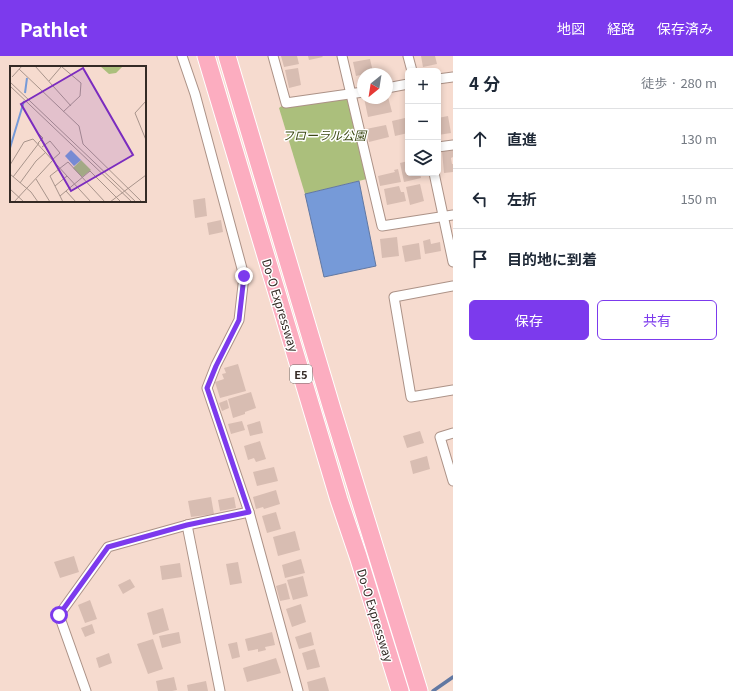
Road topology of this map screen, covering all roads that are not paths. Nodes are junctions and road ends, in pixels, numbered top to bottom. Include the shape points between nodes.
1 (182, 56) edge
2 (206, 56) edge
3 (227, 56) edge
4 (273, 56) edge
5 (342, 56) edge
6 (408, 56) edge
7 (411, 68) edge
8 (453, 77) edge
9 (441, 79) edge
10 (405, 85) edge
11 (393, 87) edge
12 (357, 93) edge
13 (351, 94) junction
14 (453, 145) edge
15 (441, 147) edge
16 (435, 176) edge
17 (453, 215) edge
18 (443, 217) junction
19 (453, 262) edge
20 (453, 286) edge
21 (453, 390) edge
22 (453, 432) edge
23 (453, 481) edge
24 (249, 512) junction
25 (187, 525) junction
26 (86, 691) edge
27 (220, 691) edge
28 (298, 691) edge
29 (400, 691) edge
30 (419, 691) edge

1 - 24 street via 195,94 244,276 239,320 207,388
2 - 29 highway, Do-O Expressway / E5 via 339,500
3 - 30 highway, Do-O Expressway / E5
4 - 13 street via 286,103
5 - 13 street
6 - 7 street
8 - 9 street
10 - 11 street
12 - 13 street
13 - 18 street via 382,226
14 - 15 street
16 - 18 street
17 - 18 street
18 - 19 street
20 - 21 street via 394,297 411,397
22 - 23 street via 440,437
24 - 25 street
24 - 28 street
25 - 26 street via 108,547 59,615
25 - 27 street

